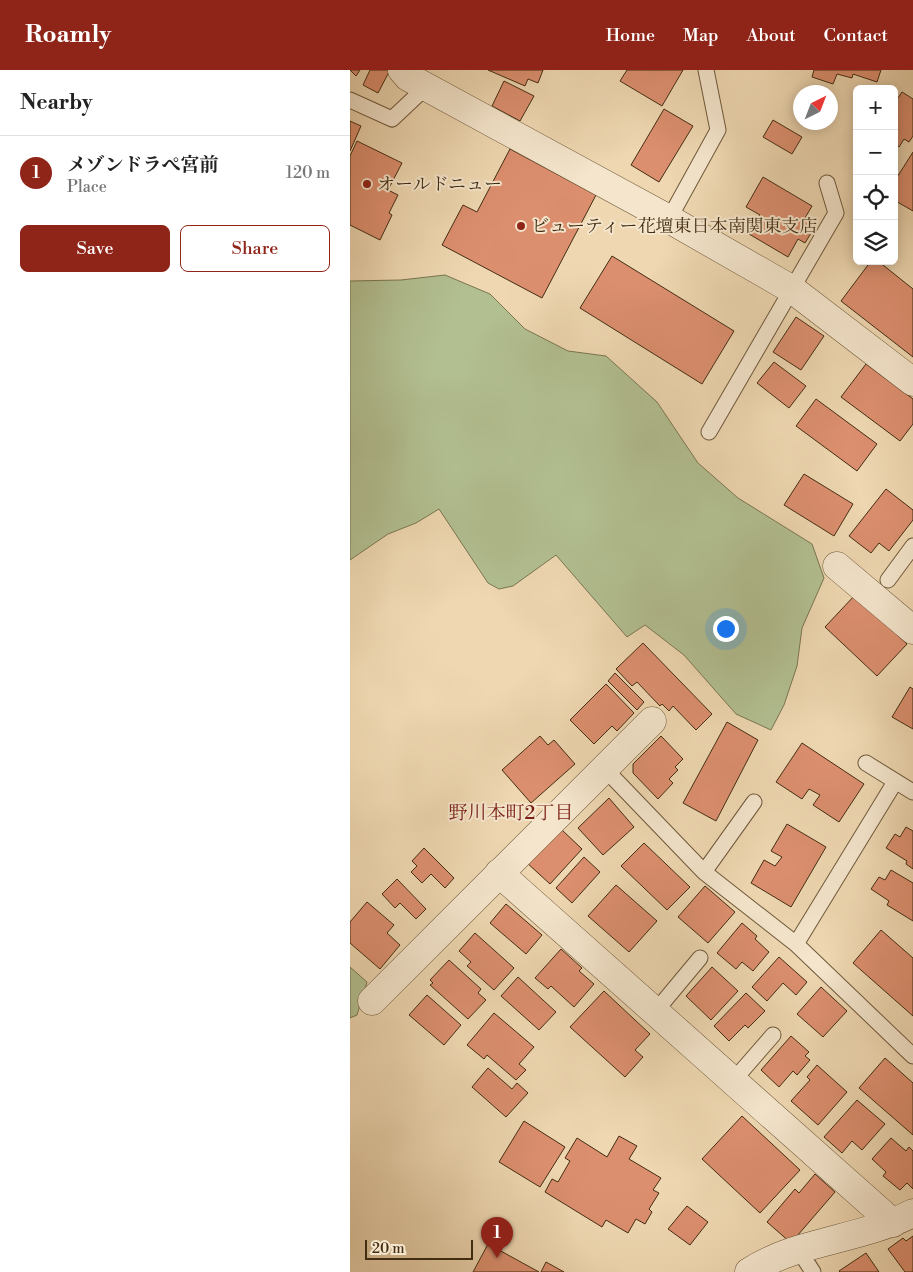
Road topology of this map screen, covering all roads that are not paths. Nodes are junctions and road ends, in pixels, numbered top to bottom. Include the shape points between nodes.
1 (402, 70) edge
2 (706, 70) edge
3 (426, 87) junction
4 (350, 100) edge
5 (827, 183) dead end
6 (669, 219) junction
7 (793, 290) junction
8 (913, 382) edge
9 (709, 432) dead end
10 (913, 546) edge
11 (837, 566) dead end
12 (888, 580) dead end
13 (913, 630) edge
14 (652, 721) dead end
15 (866, 763) dead end
16 (604, 768) junction
17 (895, 782) junction
18 (913, 792) edge
19 (754, 802) dead end
20 (704, 872) junction
21 (499, 873) junction
22 (796, 944) junction
23 (700, 958) dead end
24 (372, 1001) dead end
25 (655, 1012) junction
26 (773, 1035) dead end
27 (913, 1056) edge
28 (733, 1081) junction
29 (903, 1218) edge
30 (798, 1249) junction
31 (749, 1272) edge
32 (813, 1272) edge

1 - 3 street via 408,78
2 - 6 lane via 718,130
3 - 4 lane via 392,119
3 - 6 street
5 - 7 lane via 836,213
6 - 7 street
7 - 8 street
7 - 9 lane
10 - 12 lane
11 - 13 street
14 - 16 street
15 - 17 lane
16 - 20 lane
16 - 21 street
17 - 18 lane
17 - 22 lane
19 - 20 lane
20 - 22 lane
21 - 24 street
21 - 25 street
22 - 27 lane
23 - 25 lane
25 - 28 street
26 - 28 lane
28 - 29 street
29 - 30 street
30 - 31 street
30 - 32 lane

